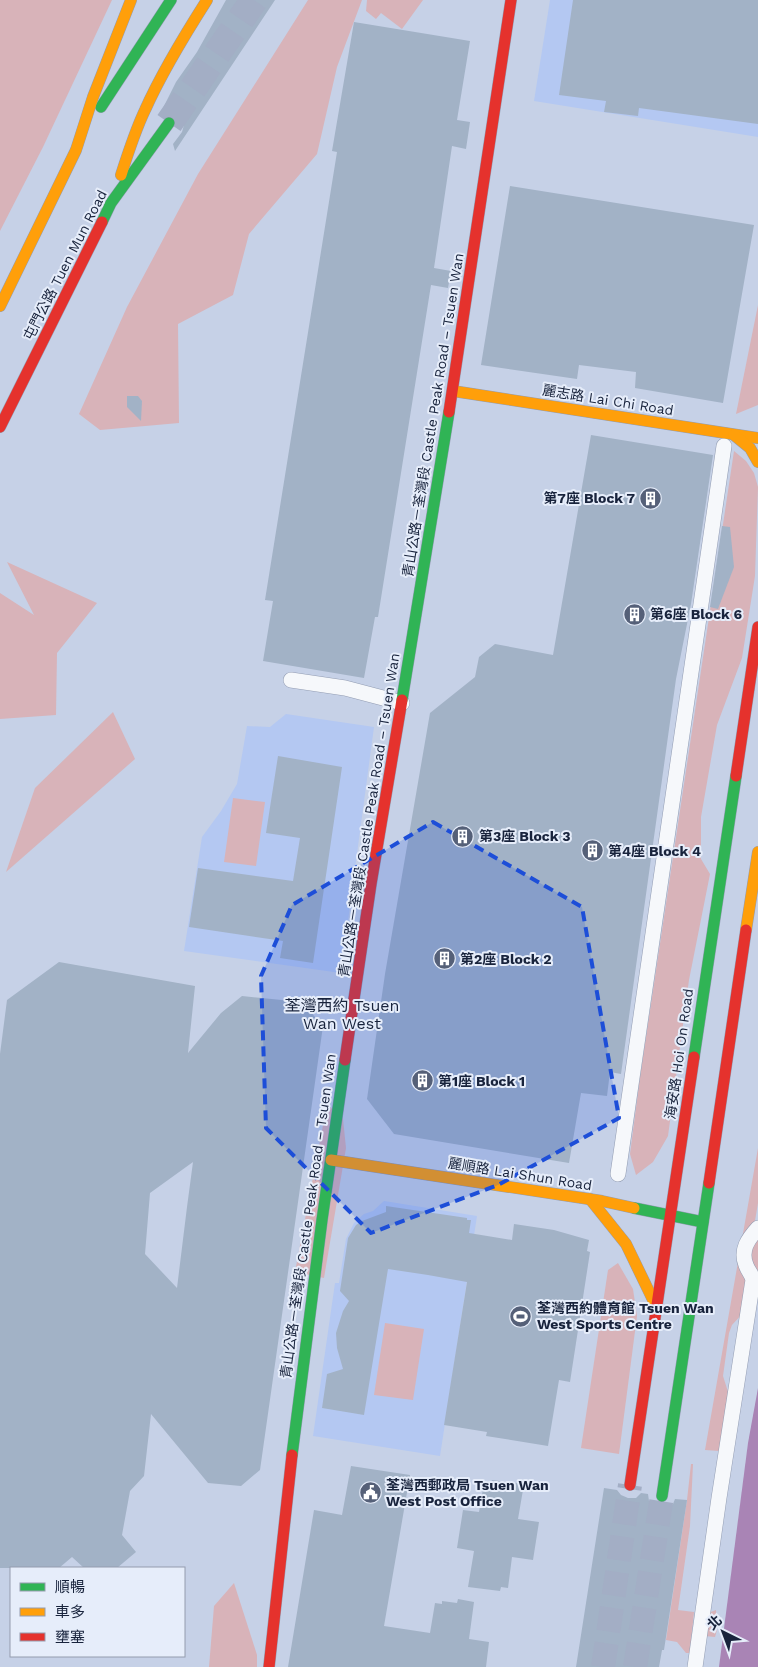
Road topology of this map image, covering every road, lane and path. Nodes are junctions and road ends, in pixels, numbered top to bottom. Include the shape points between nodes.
1 (131, 0) edge
2 (171, 0) edge
3 (207, 0) edge
4 (512, 0) edge
5 (169, 123) tunnel mouth
6 (76, 150) junction
7 (111, 203) junction
8 (0, 306) edge
9 (453, 391) junction
10 (0, 427) edge
11 (758, 438) edge
12 (729, 441) junction
13 (758, 462) edge
14 (758, 627) edge
15 (291, 680) dead end
16 (402, 703) junction
17 (758, 852) edge
18 (331, 1160) junction
19 (618, 1174) dead end
20 (590, 1199) junction
21 (671, 1216) junction
22 (703, 1222) junction
23 (758, 1228) edge
24 (656, 1306) junction
25 (630, 1485) tunnel mouth
26 (662, 1496) tunnel mouth
27 (269, 1667) edge
28 (696, 1667) edge

1 - 6 main road
2 - 6 main road
3 - 7 main road via 147,104
4 - 9 main road, 青山公路－荃灣段 Castle Peak Road – Tsuen Wan
5 - 7 main road, 屯門公路 Tuen Mun Road
6 - 8 main road
7 - 10 main road, 屯門公路 Tuen Mun Road
9 - 12 main road, 麗志路 Lai Chi Road
9 - 16 main road, 青山公路－荃灣段 Castle Peak Road – Tsuen Wan
11 - 12 main road, 麗志路 Lai Chi Road
12 - 13 main road via 750,448
12 - 19 street
14 - 21 main road, 海安路 Hoi On Road
15 - 16 street via 345,688
16 - 18 main road, 青山公路－荃灣段 Castle Peak Road – Tsuen Wan via 371,884
17 - 22 main road
18 - 20 main road, 麗順路 Lai Shun Road
18 - 27 main road, 青山公路－荃灣段 Castle Peak Road – Tsuen Wan via 298,1394
20 - 21 main road, 麗順路 Lai Shun Road
20 - 24 main road via 626,1244
21 - 22 main road, 麗順路 Lai Shun Road
21 - 24 main road, 海安路 Hoi On Road
22 - 26 main road
23 - 28 street via 749,1238 744,1256 753,1280
24 - 25 main road, 海安路 Hoi On Road

